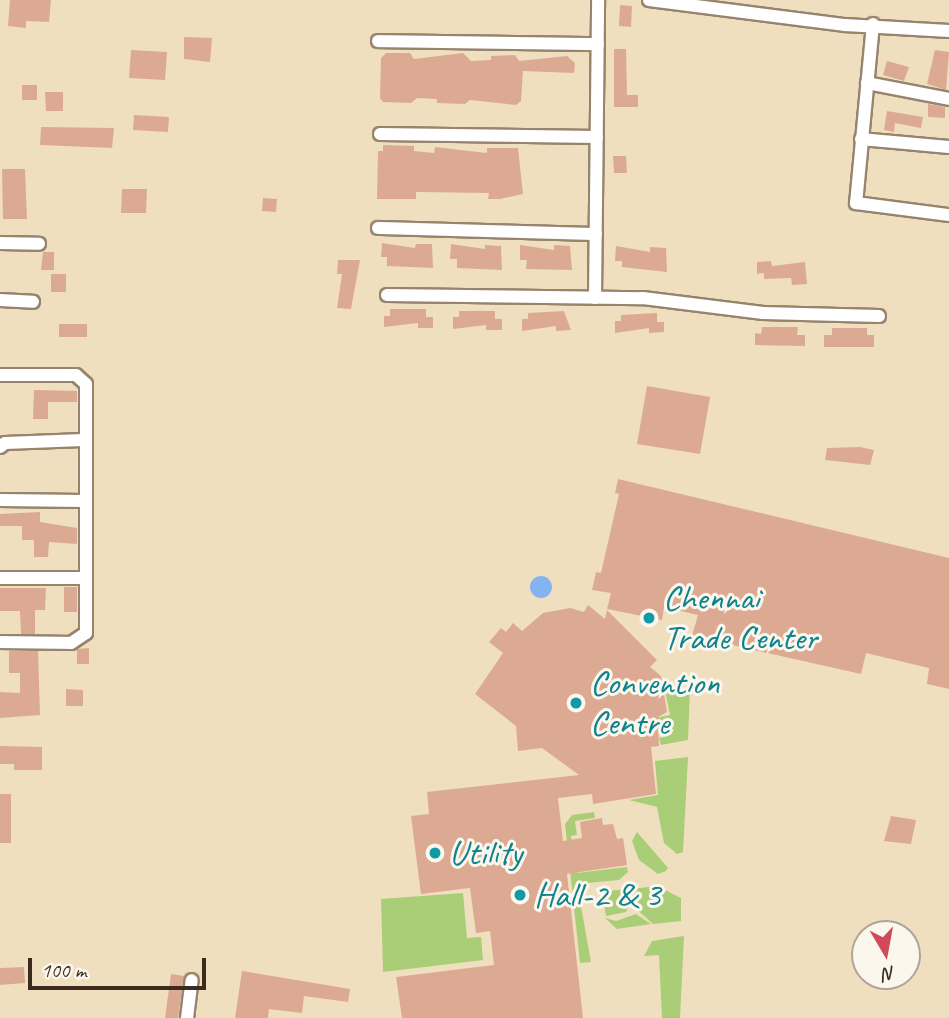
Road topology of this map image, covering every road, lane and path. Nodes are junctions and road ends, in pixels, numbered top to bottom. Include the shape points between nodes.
1 (598, 0) edge
2 (649, 0) edge
3 (873, 24) junction
4 (949, 31) edge
5 (378, 41) dead end
6 (598, 44) junction
7 (867, 83) junction
8 (949, 99) edge
9 (380, 134) dead end
10 (597, 137) junction
11 (861, 139) junction
12 (949, 147) edge
13 (949, 215) edge
14 (378, 228) dead end
15 (596, 234) junction
16 (0, 243) edge
17 (39, 244) dead end
18 (387, 295) dead end
19 (595, 298) junction
20 (0, 300) edge
21 (33, 302) dead end
22 (879, 316) dead end
23 (0, 375) edge
24 (83, 440) junction
25 (0, 447) edge
26 (0, 500) edge
27 (84, 501) junction
28 (0, 578) edge
29 (84, 578) junction
30 (0, 642) edge
31 (192, 980) dead end
32 (187, 1018) edge

1 - 6 street
2 - 3 street via 845,25
3 - 4 street
3 - 7 street
5 - 6 street
6 - 10 street
7 - 8 street
7 - 11 street
9 - 10 street
10 - 15 street
11 - 12 street
11 - 13 street via 856,203
14 - 15 street
15 - 19 street
16 - 17 street
18 - 19 street
19 - 22 street via 679,300 763,313
20 - 21 street
23 - 24 street via 83,377
24 - 25 street via 5,443
24 - 27 street
26 - 27 street
27 - 29 street
28 - 29 street
29 - 30 street via 83,639 71,643
31 - 32 street

